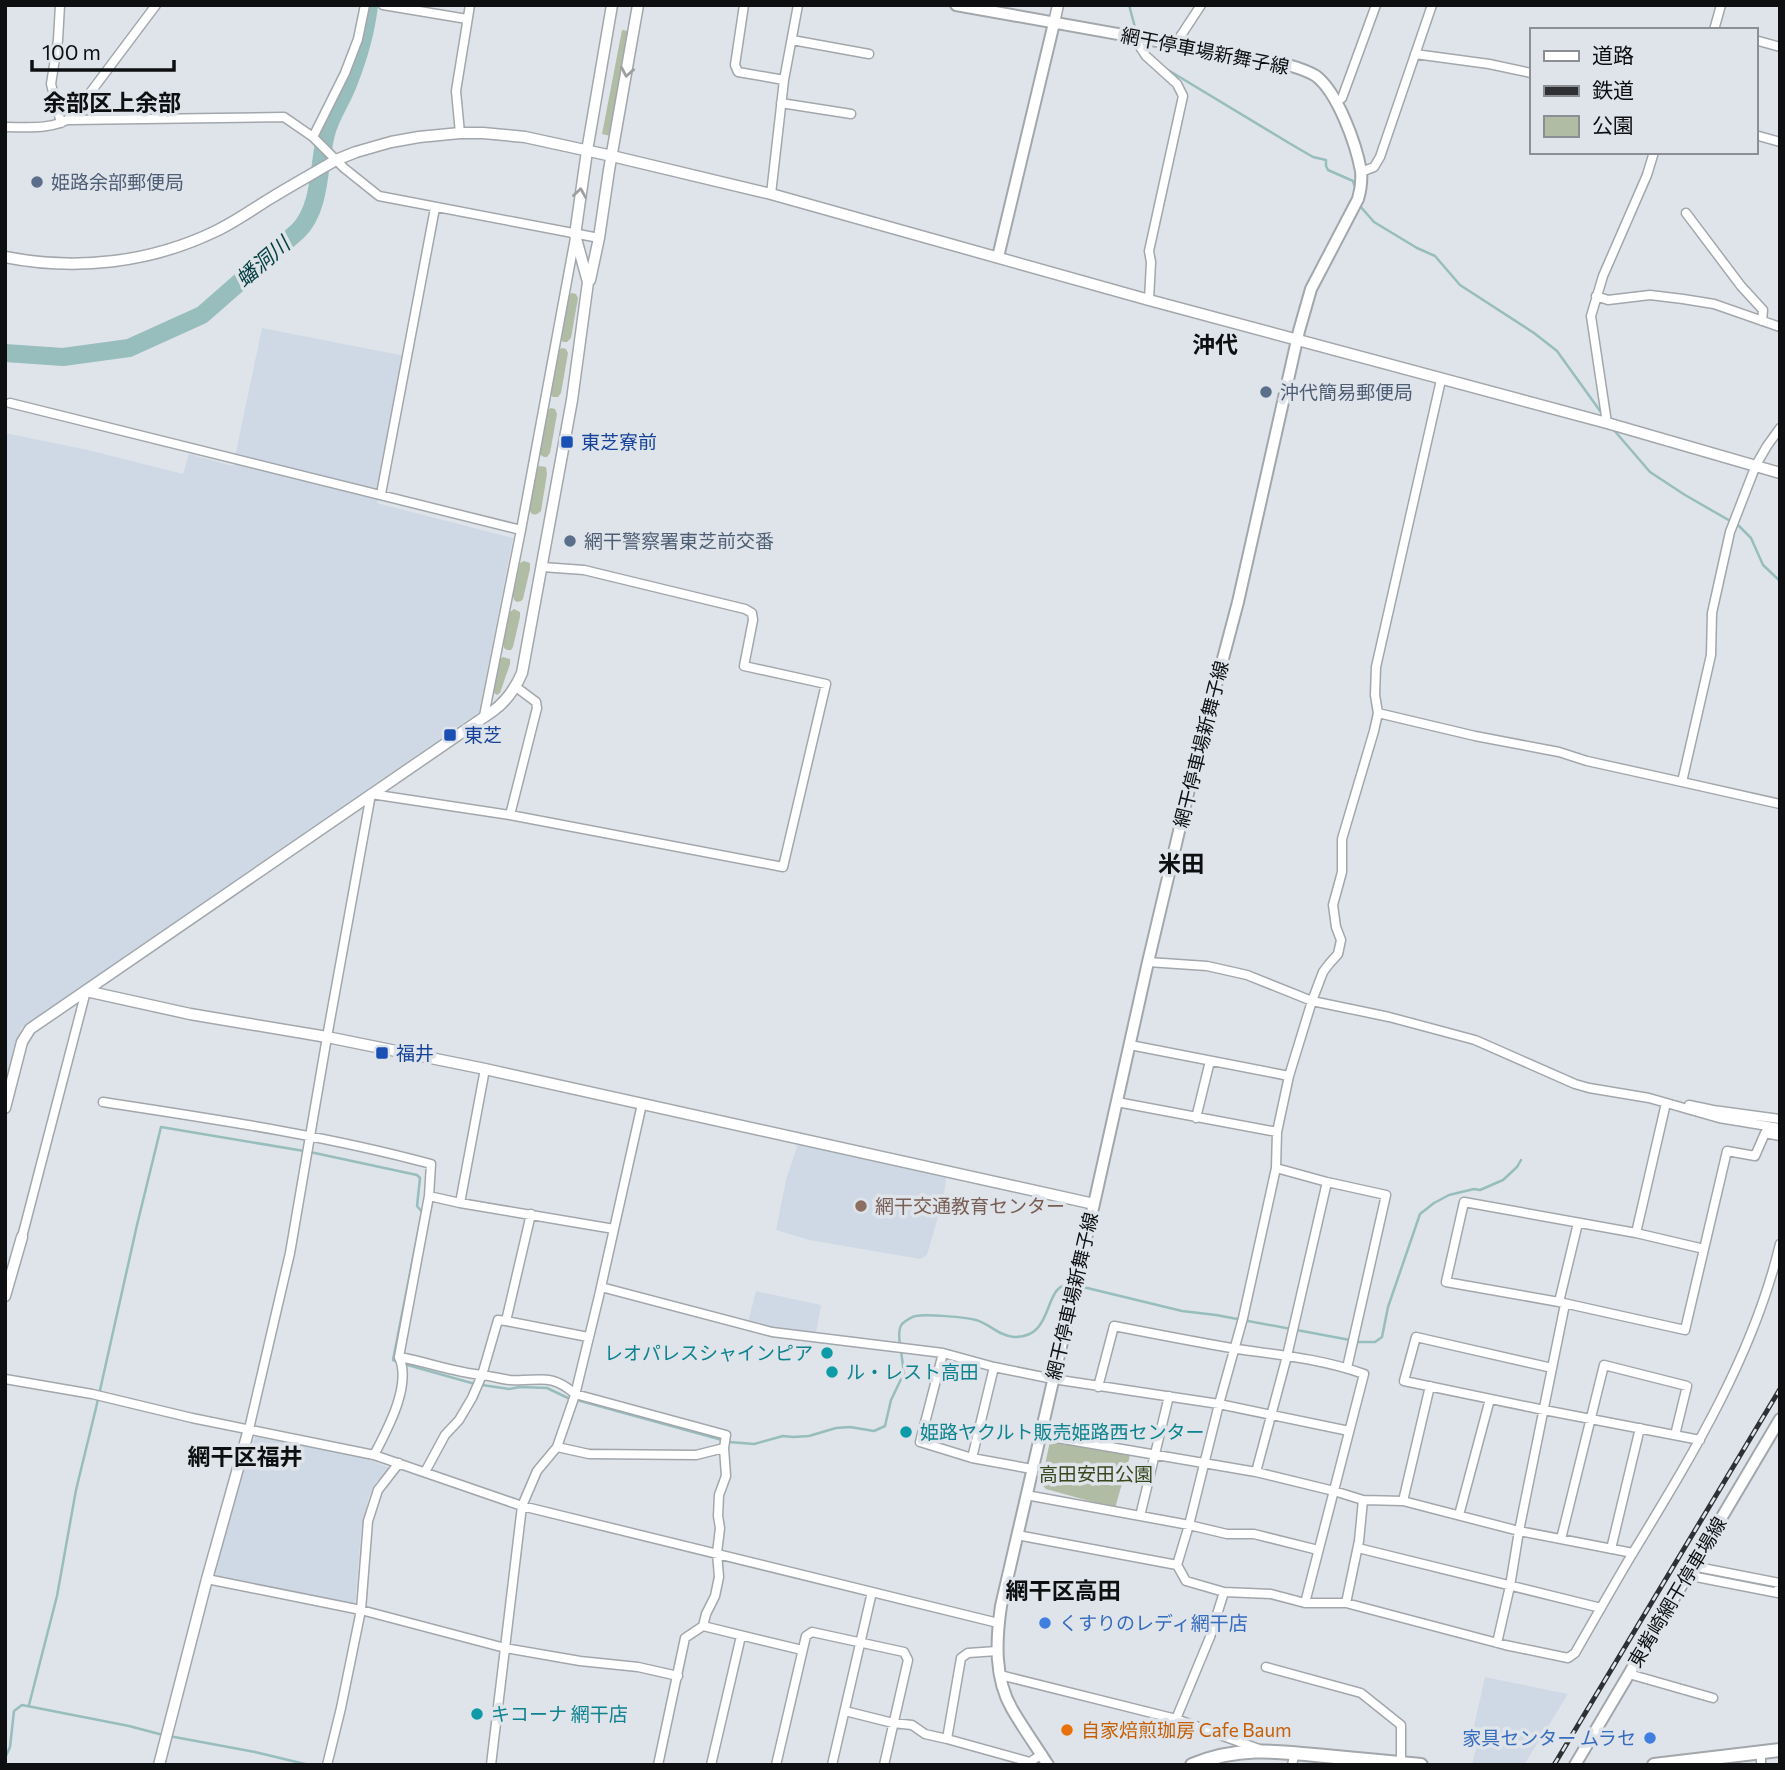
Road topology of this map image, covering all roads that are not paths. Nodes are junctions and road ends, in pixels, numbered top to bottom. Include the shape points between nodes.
1 (60, 5) edge
2 (156, 5) edge
3 (365, 5) edge
4 (383, 5) edge
5 (470, 5) edge
6 (612, 5) edge
7 (638, 5) edge
8 (744, 5) edge
9 (798, 5) edge
10 (956, 5) edge
11 (1058, 5) edge
12 (1201, 5) edge
13 (1376, 5) edge
14 (1432, 5) edge
15 (1721, 5) edge
16 (467, 19) junction
17 (1054, 23) junction
18 (1717, 28) edge
19 (1133, 36) junction
20 (792, 40) junction
21 (1757, 41) edge
22 (1179, 45) junction
23 (1780, 47) edge
24 (869, 54) dead end
25 (1415, 54) junction
26 (1530, 73) edge
27 (784, 80) junction
28 (1336, 102) junction
29 (781, 103) junction
30 (851, 114) dead end
31 (65, 121) junction
32 (5, 127) edge
33 (460, 133) junction
34 (1757, 136) edge
35 (313, 137) junction
36 (1780, 142) edge
37 (587, 151) junction
38 (1653, 154) edge
39 (611, 156) junction
40 (340, 164) junction
41 (1361, 172) junction
42 (771, 194) junction
43 (435, 208) junction
44 (1686, 213) dead end
45 (575, 234) junction
46 (598, 238) junction
47 (5, 257) edge
48 (998, 257) junction
49 (1596, 296) junction
50 (1149, 300) junction
51 (584, 308) junction
52 (1762, 321) junction
53 (1780, 327) edge
54 (1297, 340) junction
55 (1441, 380) junction
56 (10, 403) dead end
57 (1607, 423) junction
58 (1780, 428) edge
59 (1756, 465) junction
60 (1778, 473) edge
61 (381, 494) junction
62 (521, 530) junction
63 (542, 567) junction
64 (516, 687) junction
65 (1378, 713) junction
66 (484, 716) junction
67 (1682, 782) junction
68 (371, 794) junction
69 (1780, 804) edge
70 (510, 815) junction
71 (1148, 962) junction
72 (86, 991) junction
73 (1312, 1001) junction
74 (327, 1037) junction
75 (1130, 1045) junction
76 (1210, 1061) junction
77 (485, 1069) junction
78 (1289, 1076) junction
79 (9, 1080) edge
80 (103, 1102) dead end
81 (1117, 1102) junction
82 (1666, 1103) junction
83 (642, 1104) junction
84 (5, 1108) edge
85 (1196, 1118) junction
86 (1780, 1119) edge
87 (1780, 1128) edge
88 (1277, 1132) junction
89 (310, 1136) junction
90 (1780, 1136) edge
91 (1276, 1168) junction
92 (1327, 1182) junction
93 (429, 1196) junction
94 (460, 1203) junction
95 (1094, 1204) junction
96 (531, 1214) junction
97 (1578, 1223) junction
98 (614, 1229) junction
99 (1636, 1233) junction
100 (22, 1237) joint
101 (1780, 1244) edge
102 (1704, 1249) junction
103 (601, 1287) junction
104 (5, 1296) edge
105 (1562, 1303) junction
106 (506, 1321) junction
107 (588, 1337) junction
108 (1235, 1349) junction
109 (943, 1353) junction
110 (1287, 1356) junction
111 (399, 1357) junction
112 (994, 1367) junction
113 (1347, 1368) junction
114 (1552, 1368) junction
115 (481, 1376) junction
116 (5, 1379) edge
117 (1053, 1379) junction
118 (1098, 1387) junction
119 (1430, 1387) junction
120 (575, 1395) junction
121 (1168, 1396) junction
122 (1490, 1399) junction
123 (1219, 1404) junction
124 (1544, 1410) junction
125 (1270, 1415) junction
126 (1590, 1419) junction
127 (1780, 1419) edge
128 (249, 1429) junction
129 (1640, 1429) junction
130 (1349, 1431) junction
131 (1040, 1435) junction
132 (1675, 1435) junction
133 (1700, 1440) junction
134 (725, 1443) junction
135 (556, 1447) junction
136 (1155, 1454) junction
137 (374, 1455) junction
138 (972, 1458) junction
139 (398, 1463) junction
140 (1204, 1463) junction
141 (1032, 1469) junction
142 (425, 1472) junction
143 (1256, 1472) junction
144 (1334, 1491) junction
145 (1026, 1495) junction
146 (1363, 1500) junction
147 (1403, 1500) junction
148 (522, 1506) junction
149 (1140, 1516) junction
150 (1459, 1516) junction
151 (1189, 1525) junction
152 (1519, 1531) junction
153 (1017, 1535) junction
154 (1561, 1539) junction
155 (1358, 1548) junction
156 (1611, 1549) junction
157 (1318, 1550) junction
158 (717, 1553) junction
159 (1633, 1553) junction
160 (1177, 1565) junction
161 (1689, 1570) junction
162 (207, 1579) junction
163 (1779, 1583) edge
164 (1510, 1586) junction
165 (872, 1592) junction
166 (1224, 1592) junction
167 (1305, 1603) junction
168 (1346, 1603) junction
169 (1601, 1608) junction
170 (361, 1609) junction
171 (998, 1623) junction
172 (703, 1626) junction
173 (741, 1636) junction
174 (860, 1643) junction
175 (1497, 1643) junction
176 (505, 1648) junction
177 (802, 1650) junction
178 (997, 1651) junction
179 (1266, 1667) dead end
180 (1629, 1674) junction
181 (999, 1675) junction
182 (678, 1676) junction
183 (1713, 1698) dead end
184 (845, 1712) junction
185 (1175, 1719) junction
186 (893, 1723) junction
187 (947, 1739) junction
188 (1264, 1750) junction
189 (1780, 1750) edge
190 (1042, 1754) junction
191 (1761, 1758) edge
192 (1293, 1759) edge
193 (1401, 1763) junction
194 (159, 1765) edge
195 (327, 1765) edge
196 (491, 1765) edge
197 (658, 1765) edge
198 (712, 1765) edge
199 (776, 1765) edge
200 (832, 1765) edge
201 (884, 1765) edge
202 (1048, 1765) edge
203 (1192, 1765) edge
204 (1421, 1765) edge
205 (1574, 1765) edge
206 (1654, 1765) edge

1 - 31 street via 51,84
2 - 31 street via 79,109
3 - 35 street via 345,73
4 - 16 street
5 - 16 street
6 - 37 street
7 -> 39 street
8 - 27 street via 735,65 738,72
9 - 20 street
10 - 17 main road, 網干停車場新舞子線
11 - 17 street
12 - 22 street
13 - 28 street via 1342,98
14 - 25 street
15 - 18 street
16 - 33 street via 456,91
17 - 19 main road, 網干停車場新舞子線
17 - 48 main road
19 - 22 main road, 網干停車場新舞子線
19 - 50 street via 1146,56 1177,83 1183,96 1149,251
20 - 24 street
20 - 27 street
21 - 23 street
22 - 28 main road, 網干停車場新舞子線 via 1302,69 1325,85
25 - 26 street
25 - 41 street via 1380,157 1374,167
27 - 29 street
28 - 41 main road, 網干停車場新舞子線
29 - 30 street
29 - 42 street
31 - 32 street
31 - 35 street via 284,117
33 - 37 street via 525,137
33 - 40 street via 391,142
34 - 36 street
35 - 40 street
37 - 39 street
45 -> 37 street
38 - 49 street
39 - 42 street
39 - 46 street
40 - 43 street via 379,196
40 - 47 street via 216,231 163,251 79,265
41 - 54 main road, 網干停車場新舞子線 via 1358,199 1311,289
42 - 48 street
43 - 45 street
43 - 61 street
44 - 52 street via 1763,310
45 - 46 street
45 - 51 street via 588,282
45 - 62 street
46 - 51 street
48 - 50 street
49 - 52 street via 1608,300 1650,295 1684,299
49 - 57 street via 1591,316
50 - 54 street
51 - 63 street
52 - 53 street
54 - 55 street
54 - 71 main road, 網干停車場新舞子線 via 1238,602
55 - 57 street
55 - 65 street via 1377,667
56 - 61 street
57 - 59 street
58 - 59 street
59 - 60 street
59 - 67 street via 1730,532 1712,613 1711,655
61 - 62 street
62 - 66 street
63 - 64 street
63 - 70 street via 584,570 745,609 753,620 744,666 826,684 783,867
64 - 66 street
64 - 70 street via 536,702 537,708
65 - 67 street
65 - 73 street via 1342,839 1342,872 1333,905 1341,940 1338,954 1323,972
66 - 68 street
67 - 69 street
68 - 70 street
68 - 72 street
68 - 74 street
71 - 73 street via 1247,975
71 - 75 main road, 網干停車場新舞子線
72 - 74 street
72 - 79 street via 26,1034
72 - 100 street
73 - 78 street
73 - 82 street via 1475,1040 1575,1084
74 - 77 street
74 - 89 street
75 - 76 street
75 - 81 main road, 網干停車場新舞子線
76 - 78 street
76 - 85 street
77 - 83 street
77 - 94 street
78 - 88 street
79 - 84 street
80 - 89 street
81 - 85 street
81 - 95 main road, 網干停車場新舞子線
82 - 86 street
82 - 87 street
82 - 99 street
83 - 95 street
83 - 98 street
85 - 88 street
88 - 91 street
89 - 93 street via 431,1164
89 - 128 street via 290,1254
90 - 102 street via 1765,1133 1755,1156 1727,1151
91 - 92 street
91 - 108 street
92 - 110 street
92 - 113 street via 1386,1195
93 - 94 street
93 - 111 street
94 - 96 street
95 - 117 main road, 網干停車場新舞子線
96 - 98 street
96 - 106 street
97 - 99 street
97 - 105 street
97 - 105 street via 1464,1202 1446,1282
98 - 103 street
99 - 102 street
100 - 104 street
101 - 133 street via 1751,1334
102 - 105 street via 1685,1330
103 - 107 street
103 - 109 street via 772,1332
105 - 114 street
106 - 107 street
106 - 115 street via 498,1320
107 - 120 street
108 - 110 street
108 - 118 street via 1114,1326
108 - 123 street
109 - 112 street
109 - 138 street via 920,1442
110 - 113 street
110 - 125 street
111 - 115 street
111 - 137 street via 401,1391
112 - 117 street
112 - 138 street
113 - 130 street via 1364,1374
114 - 119 street via 1416,1337 1404,1381
114 - 124 street
115 - 120 street via 554,1380
115 - 142 street
116 - 128 street
117 - 118 street
117 - 131 main road, 網干停車場新舞子線
118 - 121 street
119 - 122 street
119 - 147 street
120 - 134 street via 726,1435
120 - 135 street
121 - 123 street
121 - 136 street
122 - 124 street
122 - 150 street
123 - 125 street
123 - 140 street
124 - 126 street
124 - 152 street
125 - 130 street
125 - 143 street
126 - 129 street
126 - 132 street via 1604,1365 1687,1386
126 - 154 street
127 - 161 main road, 東觜崎網干停車場線
128 - 137 street
128 - 162 street
129 - 132 street
129 - 156 street
130 - 144 street
131 - 136 street
131 - 141 main road, 網干停車場新舞子線
132 - 133 street
133 - 159 street
134 - 135 street via 696,1455 589,1454
134 - 158 street
135 - 148 street via 537,1471
136 - 140 street
136 - 149 street
137 - 139 street
138 - 141 street
139 - 142 street
139 - 170 street via 378,1490 368,1521
140 - 143 street
140 - 151 street
141 - 145 main road, 網干停車場新舞子線
142 - 148 street
143 - 144 street
144 - 146 street
144 - 157 street
145 - 149 street
145 - 153 main road, 網干停車場新舞子線
146 - 147 street
146 - 155 street
147 - 150 street
148 - 158 street
148 - 176 street
149 - 151 street
150 - 152 street
151 - 157 street via 1227,1534 1254,1534
151 - 160 street
152 - 154 street
152 - 164 street
153 - 160 street
153 - 171 main road, 網干停車場新舞子線
154 - 156 street
155 - 164 street
155 - 168 street
156 - 159 street
157 - 167 street
158 - 165 street
158 - 172 street via 719,1577
159 - 169 street
160 - 166 street via 1186,1581
161 - 163 street
161 - 180 main road, 東觜崎網干停車場線
162 - 170 street
162 - 194 street
164 - 169 street
164 - 175 street
165 - 171 street
165 - 174 street
166 - 167 street via 1272,1594
166 - 185 street
167 - 168 street
168 - 175 street
169 - 175 street via 1568,1658
170 - 176 street
170 - 195 street
171 - 178 main road, 網干停車場新舞子線
172 - 173 street
172 - 182 street via 685,1638
173 - 177 street
173 - 198 street
174 - 177 street via 812,1632
174 - 184 street
174 - 186 street via 904,1653 908,1660
176 - 182 street
176 - 196 street
177 - 199 street
178 - 181 main road, 網干停車場新舞子線
178 - 187 street via 968,1653 961,1658
179 - 193 street via 1362,1693 1401,1725
180 - 183 street
180 - 205 main road, 東觜崎網干停車場線
181 - 185 street
181 - 190 main road, 網干停車場新舞子線 via 1010,1706
182 - 197 street
184 - 186 street
184 - 200 street
185 - 188 street
186 - 187 street
186 - 201 street
187 - 190 street via 1030,1762
188 - 192 main road
188 - 203 main road via 1235,1752
189 - 191 main road
190 - 202 main road, 網干停車場新舞子線
191 - 206 main road
192 - 193 main road
193 - 204 main road

